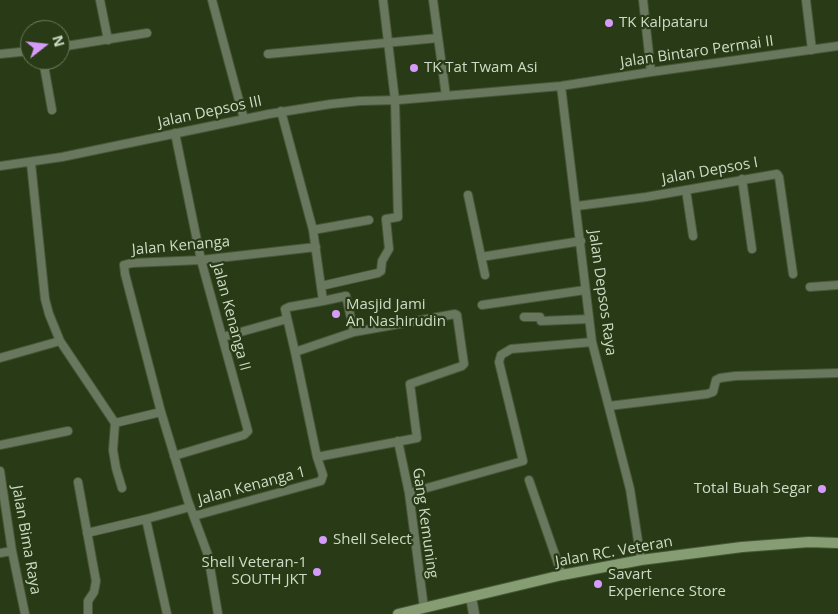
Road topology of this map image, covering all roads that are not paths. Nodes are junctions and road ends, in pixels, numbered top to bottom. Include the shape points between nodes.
1 (100, 0) edge
2 (212, 0) edge
3 (383, 0) edge
4 (433, 0) edge
5 (643, 0) edge
6 (806, 0) edge
7 (147, 34) dead end
8 (438, 38) junction
9 (108, 40) junction
10 (387, 42) junction
11 (70, 46) edge
12 (838, 46) edge
13 (812, 50) junction
14 (20, 52) edge
15 (0, 54) edge
16 (268, 54) dead end
17 (45, 70) edge
18 (650, 72) junction
19 (561, 86) junction
20 (395, 96) junction
21 (446, 96) junction
22 (52, 110) dead end
23 (281, 111) junction
24 (244, 119) junction
25 (175, 133) junction
26 (31, 162) junction
27 (0, 166) edge
28 (742, 179) junction
29 (686, 190) junction
30 (468, 195) dead end
31 (576, 206) junction
32 (369, 220) dead end
33 (313, 230) junction
34 (693, 236) dead end
35 (580, 241) junction
36 (316, 247) junction
37 (752, 249) dead end
38 (481, 257) junction
39 (201, 260) junction
40 (793, 274) dead end
41 (485, 275) dead end
42 (838, 284) edge
43 (321, 286) junction
44 (810, 287) dead end
45 (586, 290) junction
46 (324, 301) junction
47 (482, 305) dead end
48 (524, 318) dead end
49 (287, 319) junction
50 (589, 319) junction
51 (354, 332) junction
52 (223, 337) junction
53 (60, 341) junction
54 (592, 342) junction
55 (295, 352) junction
56 (0, 358) edge
57 (838, 373) edge
58 (609, 406) junction
59 (161, 412) junction
60 (115, 424) junction
61 (68, 431) dead end
62 (398, 441) junction
63 (0, 445) edge
64 (174, 456) junction
65 (317, 457) junction
66 (0, 471) edge
67 (529, 480) dead end
68 (78, 482) dead end
69 (122, 488) dead end
70 (409, 493) junction
71 (190, 507) junction
72 (194, 516) junction
73 (146, 519) junction
74 (87, 533) junction
75 (838, 543) edge
76 (12, 551) junction
77 (0, 553) edge
78 (641, 560) junction
79 (562, 575) junction
80 (472, 597) junction
81 (424, 608) junction
82 (411, 613) edge
83 (25, 614) edge
84 (88, 614) edge
85 (167, 614) edge
86 (218, 614) edge
87 (398, 614) edge
88 (474, 614) edge

1 - 9 street
2 - 24 street
3 - 10 street
4 - 8 street
5 - 18 street
6 - 13 street
7 - 9 street
8 - 10 street
8 - 21 street
9 - 11 street
10 - 16 street
10 - 20 street
12 - 13 street, Jalan Bintaro Permai II
13 - 18 street, Jalan Bintaro Permai II
14 - 15 street
17 - 22 street
18 - 19 street, Jalan Bintaro Permai II
19 - 21 street, Jalan Bintaro Permai II
19 - 31 street, Jalan Depsos Raya
20 - 21 street, Jalan Depsos III
20 - 23 street, Jalan Depsos III
20 - 43 street via 398,217 386,219 388,254 378,273
23 - 24 street, Jalan Depsos III
23 - 33 street
24 - 25 street, Jalan Depsos III
25 - 26 street, Jalan Depsos III
25 - 39 street, Jalan Kenanga II
26 - 27 street, Jalan Depsos III
26 - 53 street via 45,299
28 - 29 street, Jalan Depsos I
28 - 37 street
28 - 40 street, Jalan Depsos I via 779,176
29 - 31 street, Jalan Depsos I
29 - 34 street
30 - 38 street
31 - 35 street, Jalan Depsos Raya
32 - 33 street
33 - 36 street
35 - 38 street
35 - 45 street, Jalan Depsos Raya
36 - 39 street, Jalan Kenanga
36 - 43 street
38 - 41 street
39 - 52 street, Jalan Kenanga II
39 - 59 street, Jalan Kenanga via 124,265
42 - 44 street
43 - 46 street
45 - 47 street
45 - 50 street, Jalan Depsos Raya
46 - 49 street via 287,307
46 - 51 street via 346,296
48 - 50 street via 540,317 541,321
49 - 52 street
49 - 55 street, Jalan Kenanga 1
50 - 54 street, Jalan Depsos Raya
51 - 55 street
51 - 62 street via 456,314 464,364 410,384 417,437
52 - 64 street, Jalan Kenanga II via 248,432
53 - 56 street
53 - 60 street
54 - 58 street, Jalan Depsos Raya
54 - 70 street via 511,349 501,355 499,362 523,461
55 - 65 street, Jalan Kenanga 1
57 - 58 street via 720,378 716,380 714,391 707,394
58 - 78 street, Jalan Depsos Raya via 630,490
59 - 60 street
59 - 64 street, Jalan Kenanga
60 - 69 street via 114,450
61 - 63 street
62 - 65 street
62 - 70 street, Gang Kemuning
64 - 71 street, Jalan Kenanga
65 - 72 street, Jalan Kenanga 1 via 323,476 319,483
66 - 76 street, Jalan Bima Raya
67 - 79 street
68 - 74 street
70 - 81 street, Gang Kemuning
71 - 72 street, Jalan Kenanga
71 - 73 street
72 - 86 street, Jalan Kenanga via 210,565
73 - 74 street
73 - 85 street
74 - 84 street via 96,581 88,601
75 - 78 main road, Jalan RC. Veteran via 742,547
76 - 77 street
76 - 83 street, Jalan Bima Raya
78 - 79 main road, Jalan RC. Veteran
79 - 80 main road, Jalan RC. Veteran
80 - 81 main road, Jalan RC. Veteran
80 - 88 street
81 - 82 main road, Jalan RC. Veteran
82 - 87 main road, Jalan RC. Veteran

